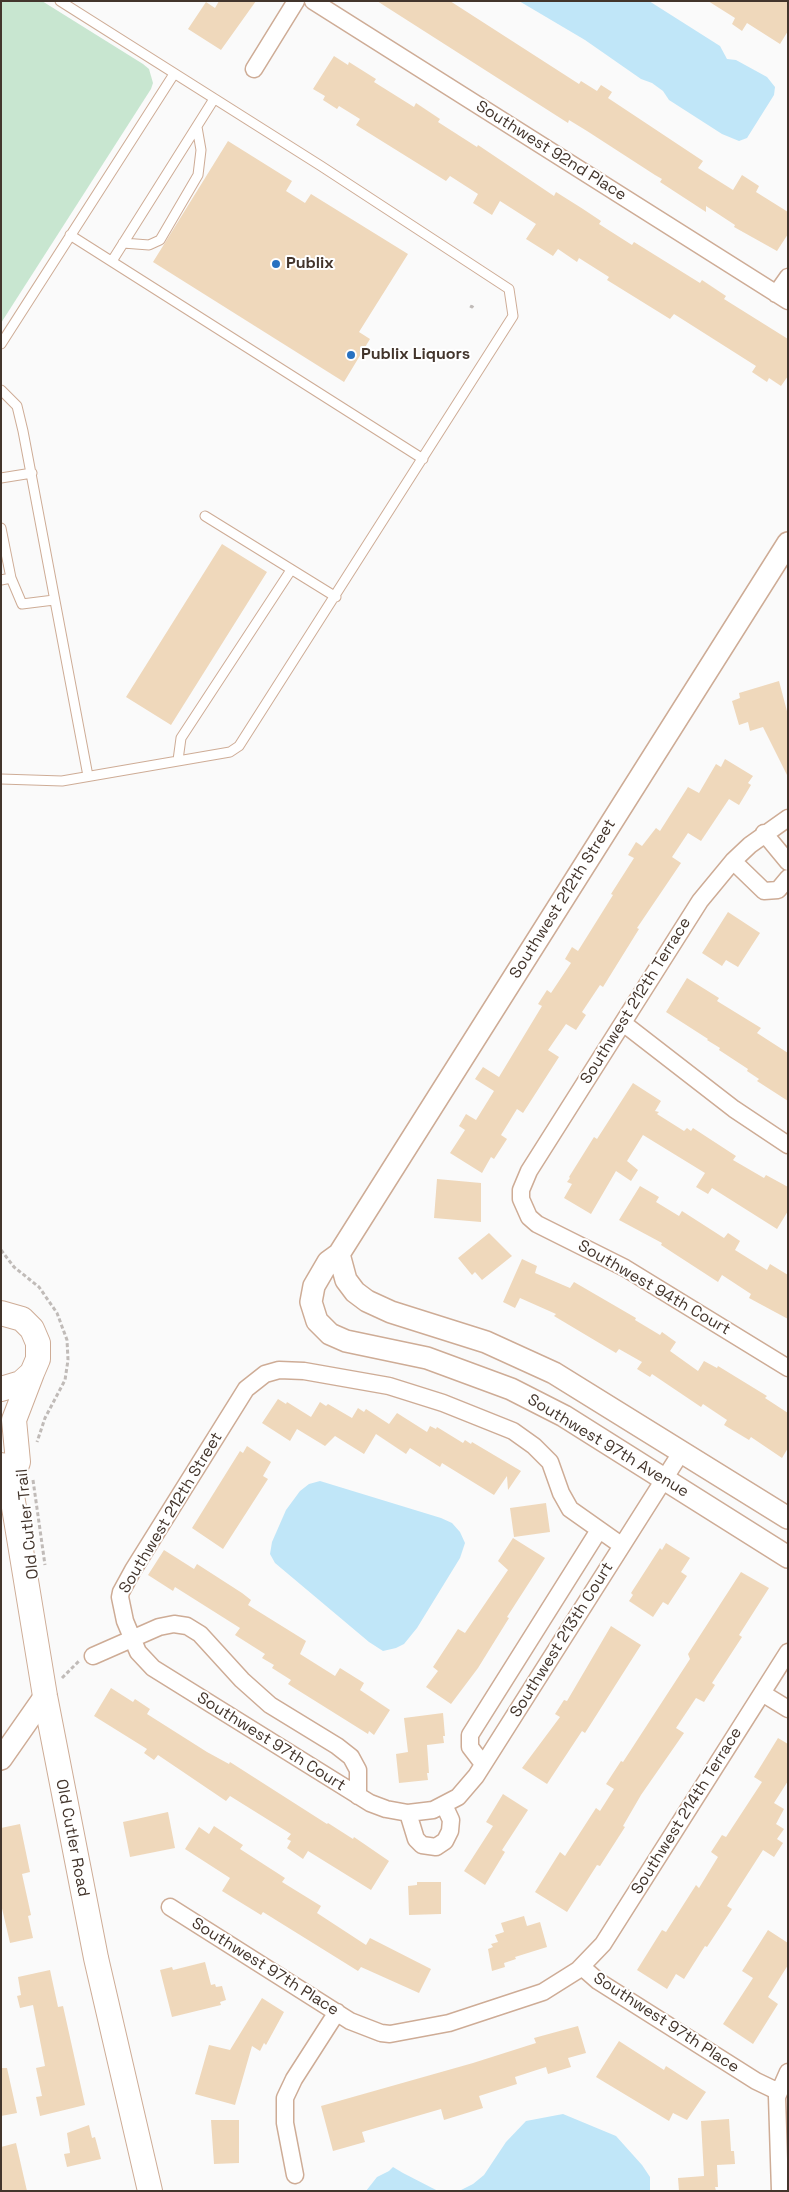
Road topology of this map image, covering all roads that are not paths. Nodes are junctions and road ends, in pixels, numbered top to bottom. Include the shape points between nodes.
1 (60, 1) edge
2 (296, 1) edge
3 (313, 1) edge
4 (254, 69) dead end
5 (174, 74) junction
6 (214, 99) junction
7 (197, 127) junction
8 (70, 234) junction
9 (123, 242) junction
10 (112, 261) junction
11 (788, 277) edge
12 (782, 298) edge
13 (1, 344) edge
14 (1, 390) edge
15 (423, 459) junction
16 (32, 473) junction
17 (1, 478) edge
18 (205, 516) dead end
19 (1, 528) edge
20 (788, 543) edge
21 (291, 570) junction
22 (6, 579) edge
23 (336, 597) junction
24 (54, 600) junction
25 (178, 760) junction
26 (88, 776) junction
27 (1, 779) edge
28 (788, 818) edge
29 (764, 833) junction
30 (733, 861) junction
31 (788, 862) edge
32 (788, 878) edge
33 (623, 1023) junction
34 (788, 1145) edge
35 (523, 1208) joint
36 (339, 1254) junction
37 (1, 1294) edge
38 (11, 1316) edge
39 (788, 1368) edge
40 (32, 1373) junction
41 (1, 1389) edge
42 (682, 1451) junction
43 (6, 1474) edge
44 (663, 1479) junction
45 (788, 1518) edge
46 (599, 1530) junction
47 (621, 1545) junction
48 (788, 1557) edge
49 (132, 1640) junction
50 (788, 1652) edge
51 (93, 1656) road end
52 (762, 1693) junction
53 (45, 1696) junction
54 (788, 1709) edge
55 (1, 1759) edge
56 (483, 1764) junction
57 (358, 1796) junction
58 (444, 1805) junction
59 (426, 1812) joint
60 (408, 1813) junction
61 (170, 1907) dead end
62 (582, 1967) junction
63 (337, 2012) junction
64 (788, 2072) edge
65 (779, 2092) junction
66 (295, 2175) dead end
67 (150, 2191) edge
68 (780, 2191) edge

1 - 5 lane
2 - 4 street
3 - 12 street, Southwest 92nd Place
5 - 6 lane
5 - 8 lane
6 - 7 lane
6 - 15 lane via 509,289 513,316
7 - 9 lane
7 - 9 lane via 201,150 198,175 160,240 149,245
8 - 10 lane
8 - 13 lane
9 - 10 lane
10 - 15 lane
11 - 12 street
14 - 16 lane via 17,406
15 - 23 lane
16 - 17 lane
16 - 24 lane
18 - 21 lane
19 - 22 lane
20 - 36 street, Southwest 212th Street
21 - 23 lane
21 - 25 lane via 181,738
22 - 24 lane via 22,604
23 - 25 lane via 240,746 230,752
24 - 26 lane
25 - 26 lane
26 - 27 lane via 62,781
28 - 29 street, Southwest 212th Terrace
29 - 30 street, Southwest 212th Terrace
29 - 31 street
30 - 32 street via 764,891 778,890
30 - 33 street, Southwest 212th Terrace via 700,901
33 - 34 street via 734,1109
33 - 35 street, Southwest 212th Terrace via 529,1171 521,1190
35 - 39 street, Southwest 94th Court via 537,1224 625,1268
36 - 42 street, Southwest 97th Avenue via 346,1280 367,1301 528,1360 581,1388
36 - 44 street, Southwest 97th Avenue via 328,1262 312,1294 312,1310 330,1334 427,1358 484,1377 564,1416
37 - 38 main road
38 - 40 main road, Old Cutler Road via 32,1330 38,1344 38,1359
40 - 41 main road via 21,1384
40 - 43 main road, Old Cutler Road via 14,1420 18,1462
42 - 44 street, Southwest 213th Court
42 - 45 street, Southwest 97th Avenue
43 - 53 main road, Old Cutler Road
44 - 47 street, Southwest 213th Court
44 - 48 street, Southwest 97th Avenue
46 - 47 street
46 - 49 street, Southwest 212th Street via 570,1509 546,1457 513,1431 389,1386 304,1371 272,1372 258,1378 246,1389 121,1592 122,1608
46 - 56 street via 470,1735 470,1747
47 - 56 street, Southwest 213th Court
49 - 51 street
49 - 57 street, Southwest 97th Court via 153,1668
49 - 57 street via 166,1625 181,1624 193,1629 265,1701 351,1757 358,1770
50 - 52 street, Southwest 214th Terrace
52 - 54 street
52 - 62 street, Southwest 214th Terrace via 599,1949
53 - 55 street
53 - 67 main road, Old Cutler Road via 96,1958
56 - 58 street, Southwest 213th Court via 466,1790
57 - 60 street, Southwest 97th Court via 378,1807
58 - 59 street, Southwest 213th Court
58 - 60 street via 451,1820 450,1831 445,1841 436,1847 422,1845 416,1839
59 - 60 street, Southwest 97th Court
61 - 63 street, Southwest 97th Place
62 - 63 street, Southwest 97th Place via 555,1986 529,1998 449,2023 381,2033 362,2027
62 - 65 street, Southwest 97th Place via 607,1987 756,2081
63 - 66 street via 285,2098 285,2122
64 - 65 street
65 - 68 street

